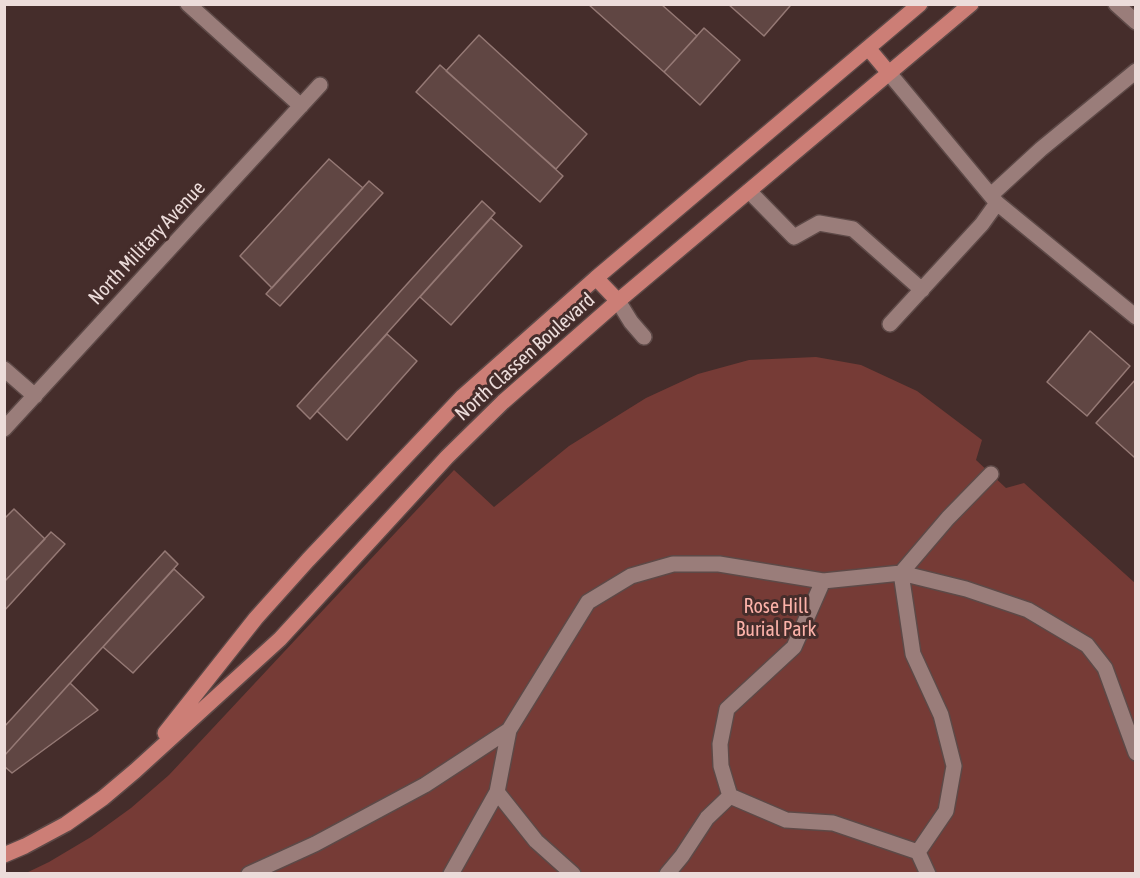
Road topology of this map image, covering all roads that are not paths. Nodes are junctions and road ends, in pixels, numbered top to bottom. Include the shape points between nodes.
1 (188, 4) edge
2 (920, 4) edge
3 (971, 4) edge
4 (1116, 4) edge
5 (1136, 22) edge
6 (868, 48) junction
7 (1136, 71) edge
8 (889, 73) junction
9 (320, 85) dead end
10 (301, 106) junction
11 (749, 191) junction
12 (994, 199) junction
13 (596, 278) junction
14 (922, 290) junction
15 (618, 301) junction
16 (1136, 317) edge
17 (890, 324) dead end
18 (644, 337) dead end
19 (4, 369) edge
20 (35, 396) junction
21 (4, 429) edge
22 (991, 474) dead end
23 (901, 573) junction
24 (823, 581) junction
25 (509, 730) junction
26 (1136, 753) edge
27 (135, 771) junction
28 (497, 792) junction
29 (730, 796) junction
30 (918, 852) junction
31 (4, 855) edge
32 (249, 873) edge
33 (451, 873) edge
34 (573, 873) edge
35 (667, 873) edge
36 (928, 873) edge

1 - 10 street
2 - 6 main road, North Classen Boulevard
3 - 8 main road, North Classen Boulevard
4 - 5 street
6 - 8 main road
6 - 13 main road, North Classen Boulevard
7 - 12 street via 1041,149
8 - 11 main road, North Classen Boulevard
8 - 12 street
9 - 10 street, North Military Avenue
10 - 20 street, North Military Avenue
11 - 14 street via 794,237 819,223 853,229
11 - 15 main road, North Classen Boulevard
12 - 14 street via 982,224
12 - 16 street
13 - 15 main road
13 - 27 main road, North Classen Boulevard via 463,396 369,494 256,618
14 - 17 street
15 - 18 street
15 - 27 main road, North Classen Boulevard via 503,402 280,639
19 - 20 street
20 - 21 street, North Military Avenue
22 - 23 street
23 - 24 street
23 - 26 street via 1028,610 1087,645 1106,668
23 - 30 street via 913,654 941,715 954,766 946,811
24 - 25 street via 719,564 673,564 631,576 588,602
24 - 29 street via 794,646 727,710 720,744 721,766
25 - 28 street
25 - 32 street via 425,785 315,844
27 - 31 main road, North Classen Boulevard via 66,824
28 - 33 street
28 - 34 street via 536,841
29 - 30 street via 786,820 833,823
29 - 35 street via 707,818
30 - 36 street

